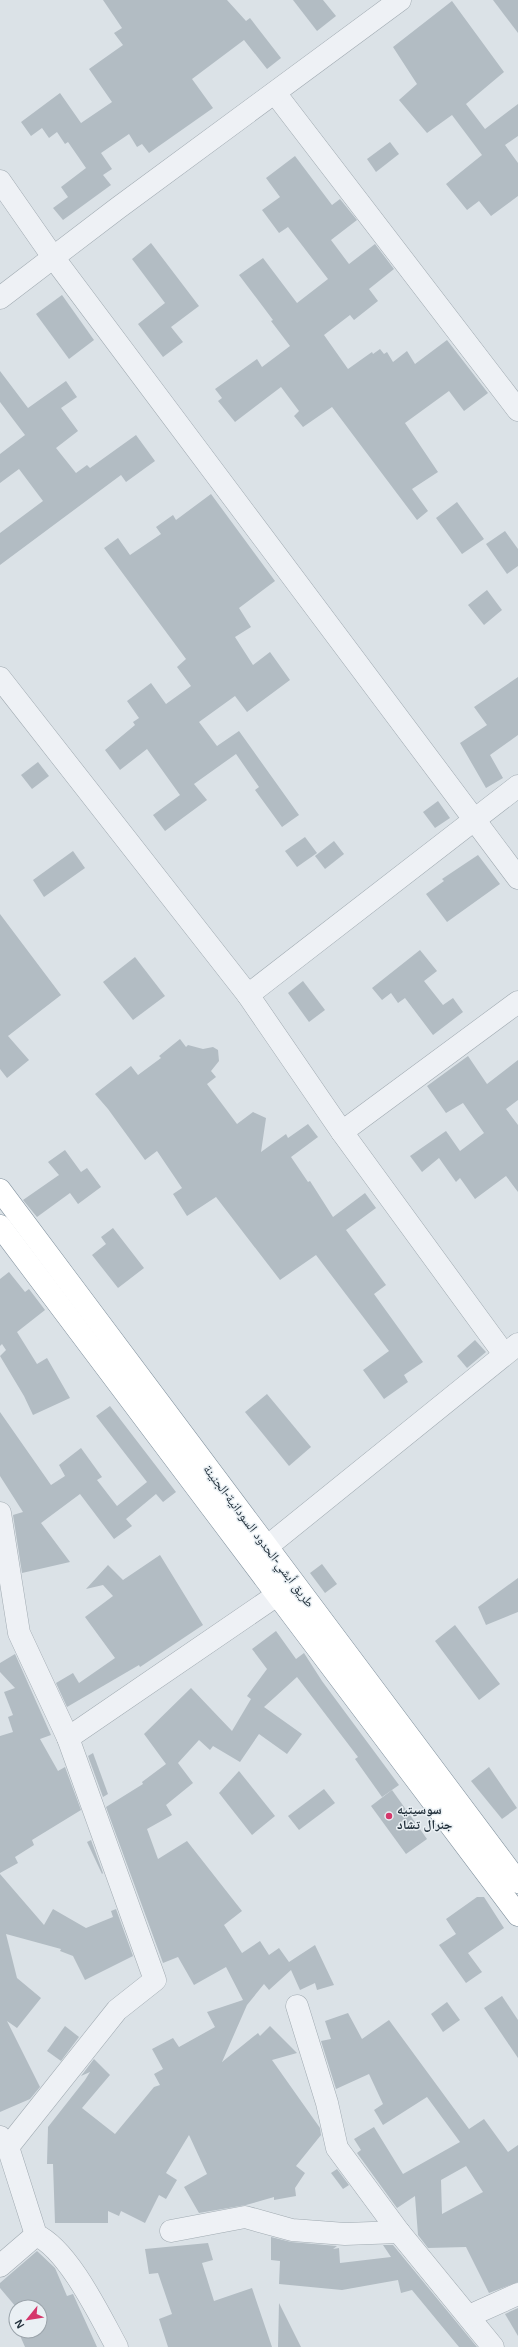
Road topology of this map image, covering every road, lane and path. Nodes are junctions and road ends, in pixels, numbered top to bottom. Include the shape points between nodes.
1 (400, 0) edge
2 (275, 93) junction
3 (0, 181) edge
4 (53, 257) junction
5 (0, 298) edge
6 (518, 410) edge
7 (0, 678) edge
8 (518, 786) edge
9 (474, 820) junction
10 (518, 878) edge
11 (248, 996) junction
12 (518, 1002) edge
13 (342, 1132) junction
14 (0, 1190) edge
15 (0, 1226) edge
16 (511, 1349) edge
17 (0, 1513) edge
18 (259, 1553) junction
19 (277, 1595) junction
20 (68, 1738) junction
21 (518, 1882) edge
22 (518, 1915) edge
23 (297, 2006) dead end
24 (4, 2142) edge
25 (171, 2231) dead end
26 (399, 2232) junction
27 (36, 2235) junction
28 (0, 2266) edge
29 (518, 2294) edge
30 (469, 2316) junction
31 (117, 2347) edge
32 (493, 2347) edge

1 - 2 street
2 - 4 street
2 - 6 street
3 - 4 street
4 - 5 street
4 - 9 street
7 - 11 street
8 - 9 street
9 - 10 street
9 - 11 street
11 - 13 street
12 - 13 street
13 - 16 street
14 - 18 highway, طريق أبشي-الحدود السودانية-الجنينة
15 - 18 highway
16 - 18 street
17 - 20 street via 19,1633
18 - 19 highway
18 - 21 highway, طريق أبشي-الحدود السودانية-الجنينة
19 - 20 street
19 - 22 highway
20 - 24 street via 154,1980 117,2010
23 - 26 street via 327,2103 337,2148
24 - 27 street
25 - 26 street via 245,2217 292,2230 346,2234
26 - 30 street
27 - 28 street
27 - 31 street via 47,2240 72,2271
29 - 30 street
30 - 32 street

